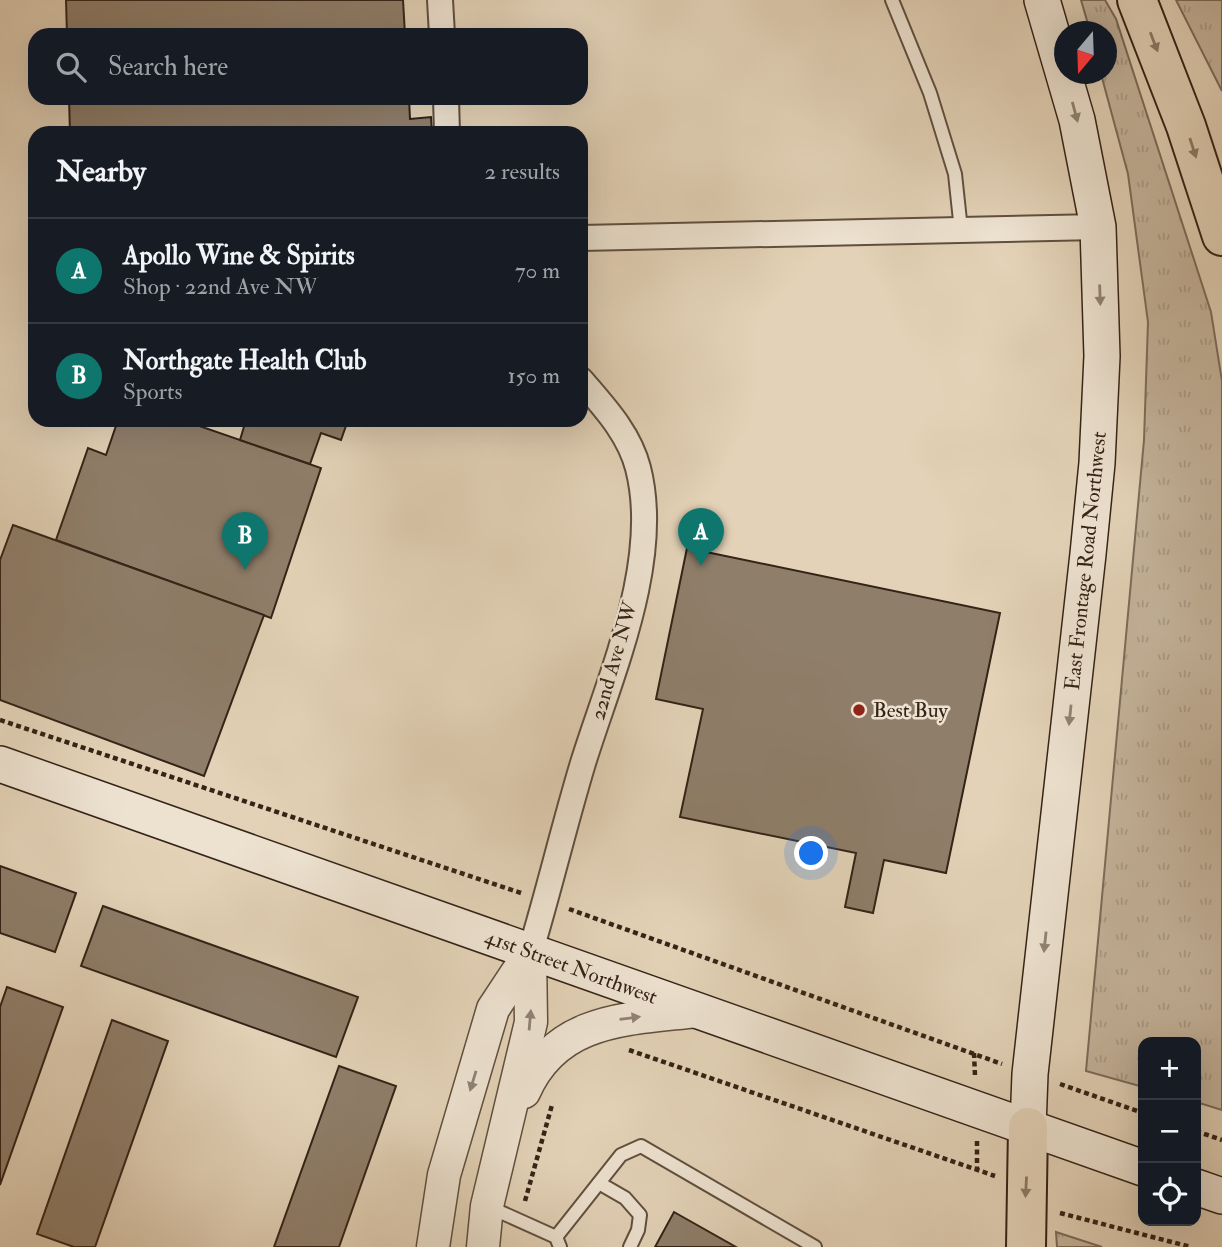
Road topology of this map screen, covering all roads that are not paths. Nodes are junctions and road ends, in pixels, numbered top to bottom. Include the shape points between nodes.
1 (440, 0) edge
2 (892, 0) edge
3 (1042, 0) edge
4 (1137, 0) edge
5 (442, 28) edge
6 (446, 105) edge
7 (447, 126) edge
8 (1098, 227) junction
9 (961, 230) junction
10 (1222, 236) edge
11 (588, 238) edge
12 (588, 388) edge
13 (0, 764) edge
14 (530, 953) junction
15 (696, 1011) junction
16 (1028, 1128) junction
17 (502, 1142) junction
18 (1138, 1166) edge
19 (444, 1175) junction
20 (599, 1183) junction
21 (1201, 1188) edge
22 (1222, 1196) edge
23 (487, 1206) junction
24 (558, 1242) edge
25 (433, 1247) edge
26 (483, 1247) edge
27 (630, 1247) edge
28 (815, 1247) edge
29 (1026, 1247) edge

1 - 5 street
2 - 9 lane via 930,93 955,174
3 -> 8 main road, East Frontage Road Northwest via 1077,120
4 -> 10 highway via 1186,125
6 - 7 street
8 - 9 street
8 -> 16 main road, East Frontage Road Northwest via 1102,356 1097,463
9 - 11 street
12 - 14 street, 22nd Ave NW via 615,419 631,447 638,470 643,538 629,615
13 - 14 main road, 41st Street Northwest
14 - 15 main road, 41st Street Northwest
17 -> 14 street via 531,1023
14 -> 19 street via 493,1009
15 - 16 main road, 41st Street Northwest
17 -> 15 street via 528,1081 567,1039 587,1027 617,1020
16 - 18 main road, 41st Street Northwest
16 -> 29 highway
17 - 23 street
19 - 23 street via 462,1194
19 - 25 street
20 - 24 lane
20 - 27 lane via 625,1198 640,1215
20 - 28 lane via 621,1155 641,1146
21 - 22 main road
23 - 24 lane
23 - 26 street

